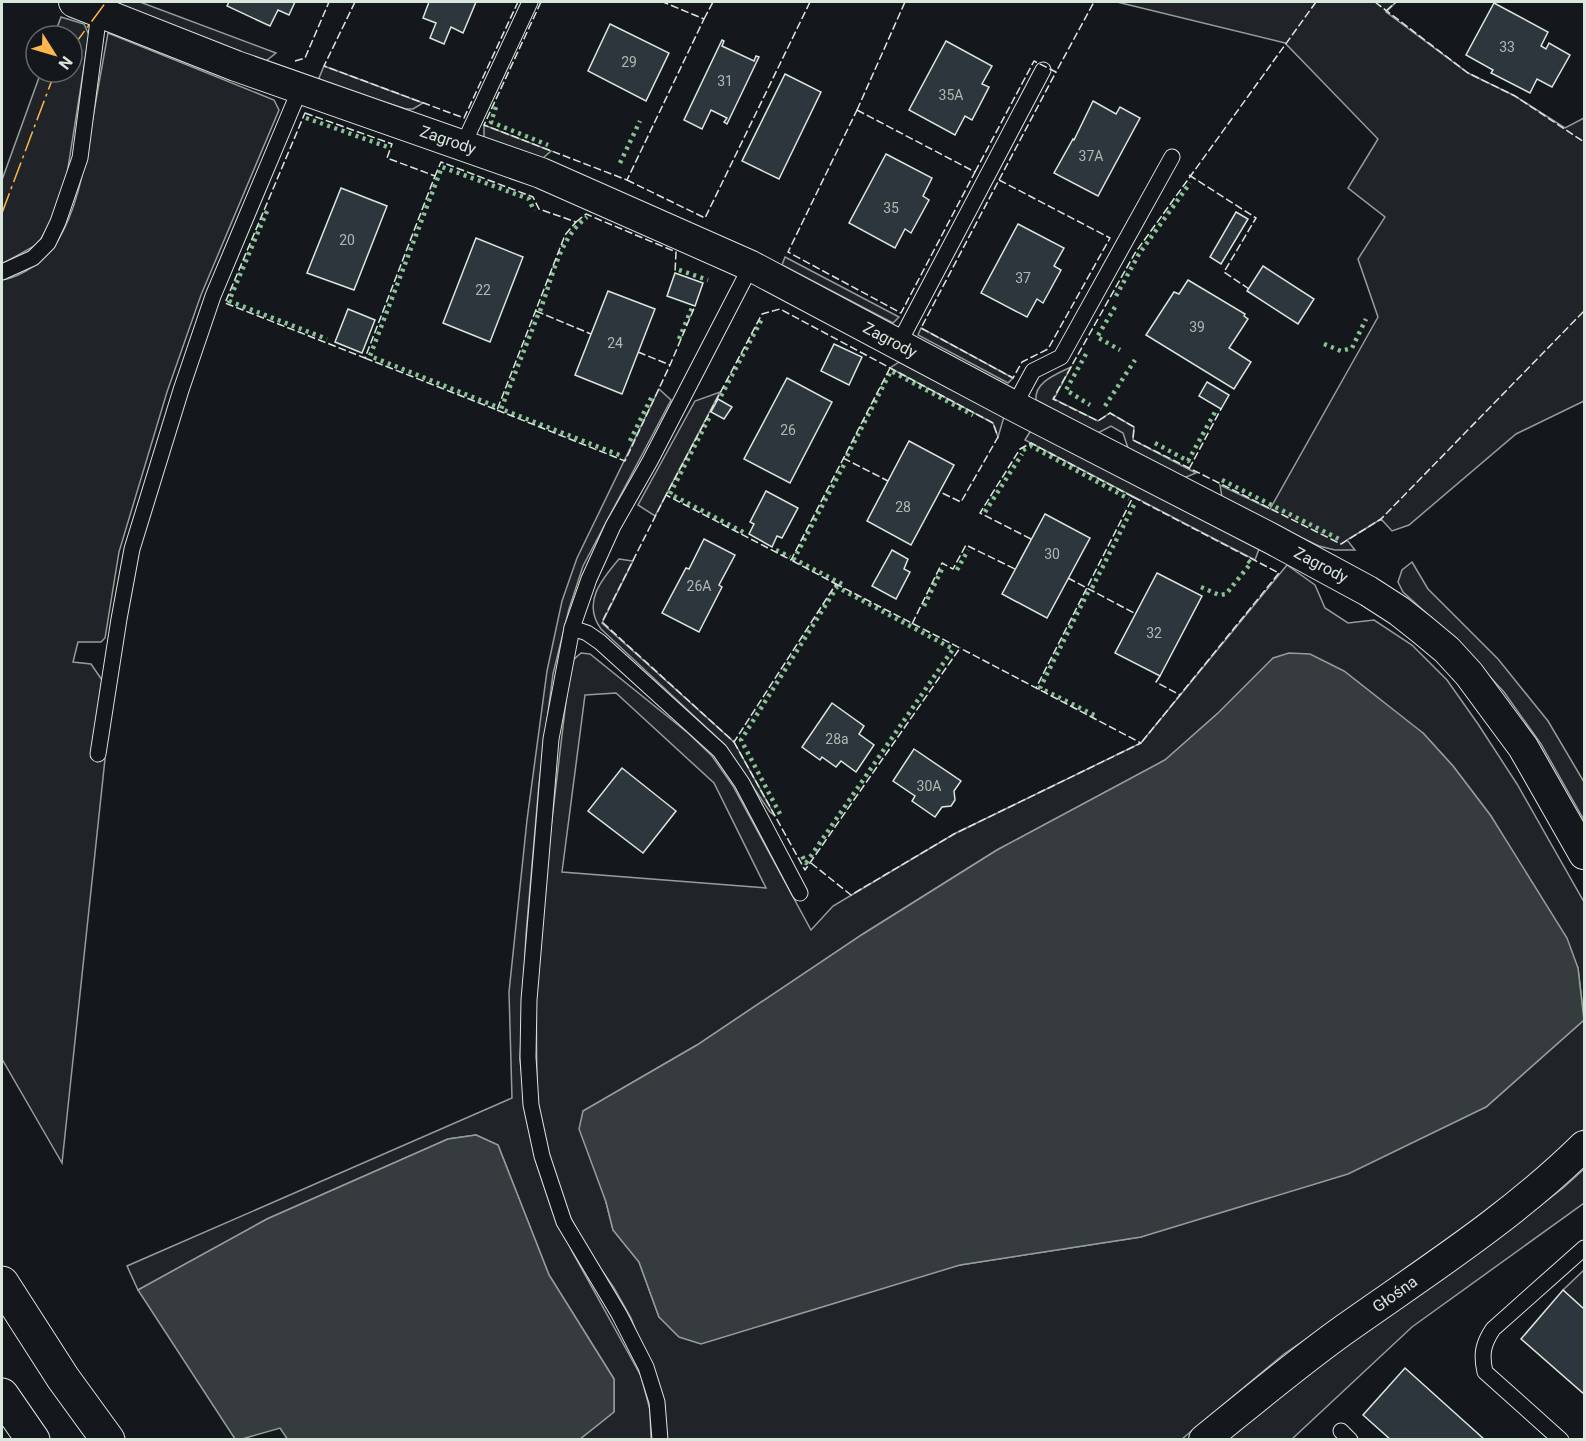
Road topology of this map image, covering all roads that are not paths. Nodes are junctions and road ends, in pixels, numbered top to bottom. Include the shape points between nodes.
1 (530, 2) edge
2 (86, 7) edge
3 (1043, 70) dead end
4 (300, 89) junction
5 (463, 145) junction
6 (1172, 157) dead end
7 (751, 266) junction
8 (2, 272) edge
9 (898, 345) junction
10 (1014, 406) junction
11 (572, 628) junction
12 (98, 754) dead end
13 (1584, 854) edge
14 (800, 893) dead end
15 (1584, 1146) edge
16 (1584, 1248) edge
17 (2, 1283) edge
18 (2, 1395) edge
19 (33, 1440) edge
20 (108, 1440) edge
21 (660, 1440) edge
22 (1204, 1440) edge
23 (1561, 1440) edge

1 - 5 lane
2 - 4 street, Zagrody
2 - 8 lane via 80,158 48,243 33,258
3 - 9 lane
4 - 5 street, Zagrody
4 - 12 lane via 213,296 132,549
5 - 7 street, Zagrody via 541,173
6 - 10 lane via 1061,357 1033,371
7 - 9 street, Zagrody
7 - 11 lane via 613,526
9 - 10 street, Zagrody
10 - 13 street, Zagrody via 1272,539 1399,611 1447,650 1495,707 1523,747
11 - 14 lane via 600,642 720,751 742,783
11 - 21 lane via 551,739 529,1000 531,1105 542,1156 564,1222 646,1367 657,1402
15 - 22 street, Głośna via 1490,1228 1342,1331
16 - 23 lane via 1493,1329 1485,1341 1482,1358 1485,1372
17 - 20 highway
18 - 19 highway

